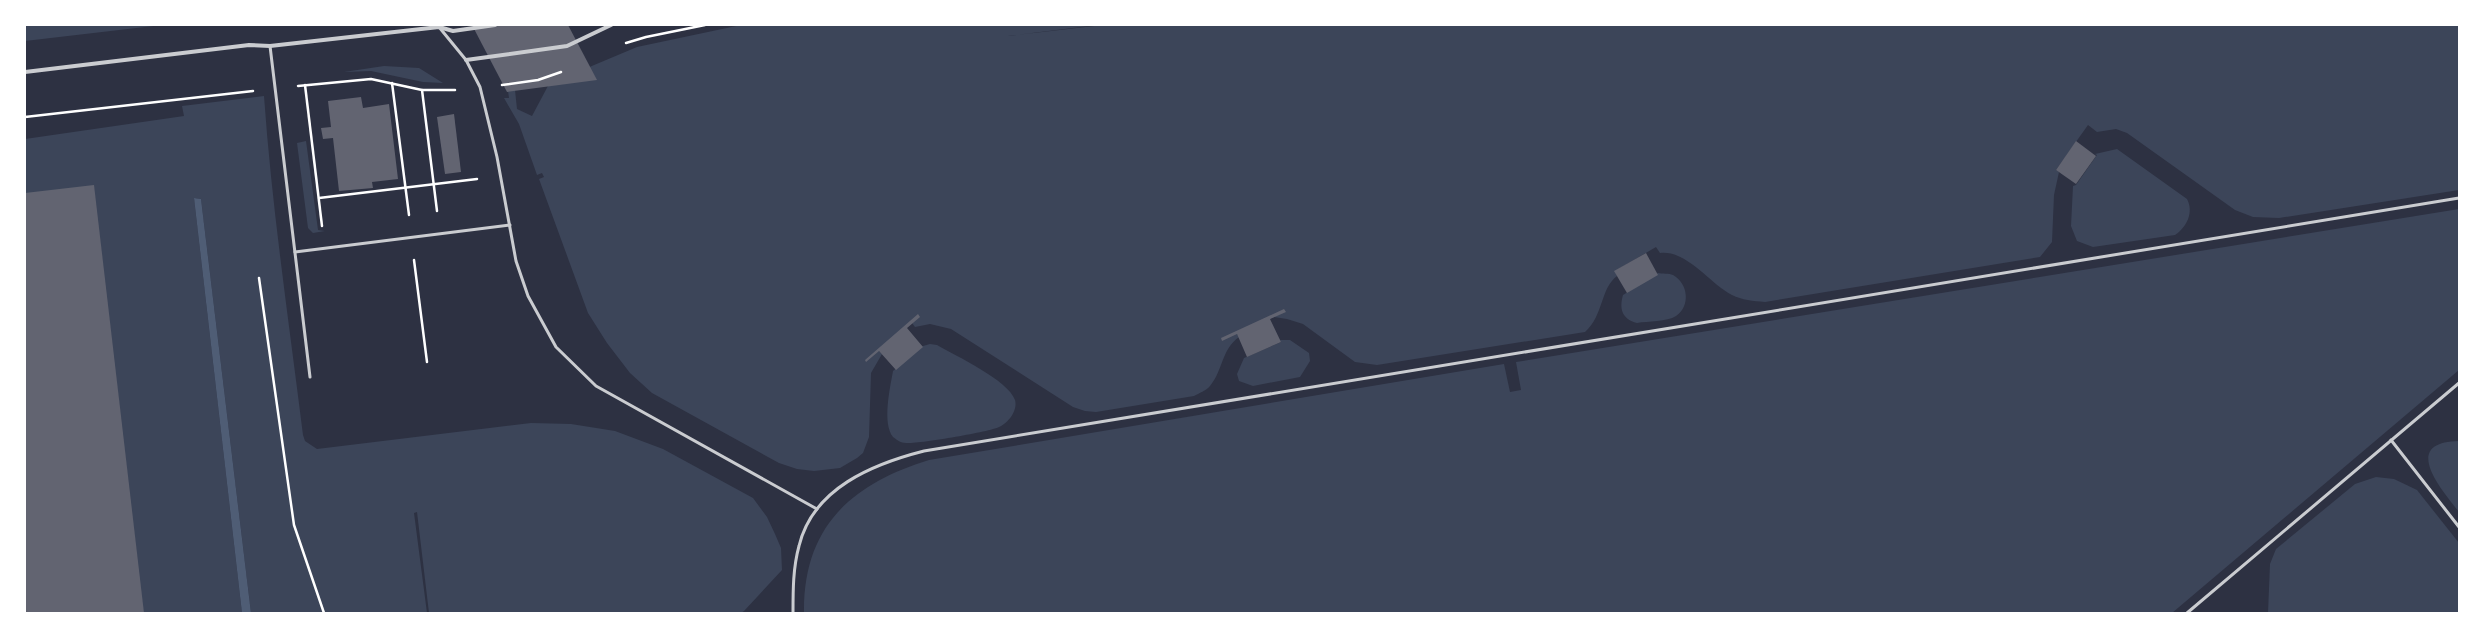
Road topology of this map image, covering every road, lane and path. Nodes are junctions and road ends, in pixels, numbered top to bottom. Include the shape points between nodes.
1 (496, 25) edge
2 (611, 25) edge
3 (439, 26) edge
4 (270, 46) junction
5 (466, 60) junction
6 (25, 72) edge
7 (480, 87) junction
8 (254, 90) dead end
9 (422, 90) junction
10 (25, 117) edge
11 (501, 176) junction
12 (434, 184) junction
13 (319, 198) junction
14 (2459, 198) edge
15 (510, 224) junction
16 (440, 234) junction
17 (325, 248) junction
18 (295, 252) junction
19 (259, 278) dead end
20 (310, 377) dead end
21 (2459, 383) edge
22 (2391, 440) junction
23 (817, 509) junction
24 (2459, 527) edge
25 (324, 613) edge
26 (793, 613) edge
27 (2186, 613) edge

1 - 3 street via 453,31
2 - 5 street via 567,46
3 - 4 street
3 - 5 lane
4 - 6 street via 249,46
4 - 18 lane
5 - 7 lane
7 - 9 path via 451,91
7 - 11 lane
8 - 10 path
9 - 12 path
9 - 13 path via 371,79 305,85
11 - 12 path
11 - 15 lane
12 - 13 path
12 - 16 path
13 - 17 path
14 - 23 lane via 924,451 866,470 832,492
15 - 16 lane
15 - 23 lane via 516,261 528,296 556,347 575,367 596,386
16 - 17 lane
17 - 18 lane
18 - 20 lane
19 - 25 path via 294,525
21 - 22 lane
22 - 24 lane
22 - 27 lane
23 - 26 lane via 799,545 793,580

